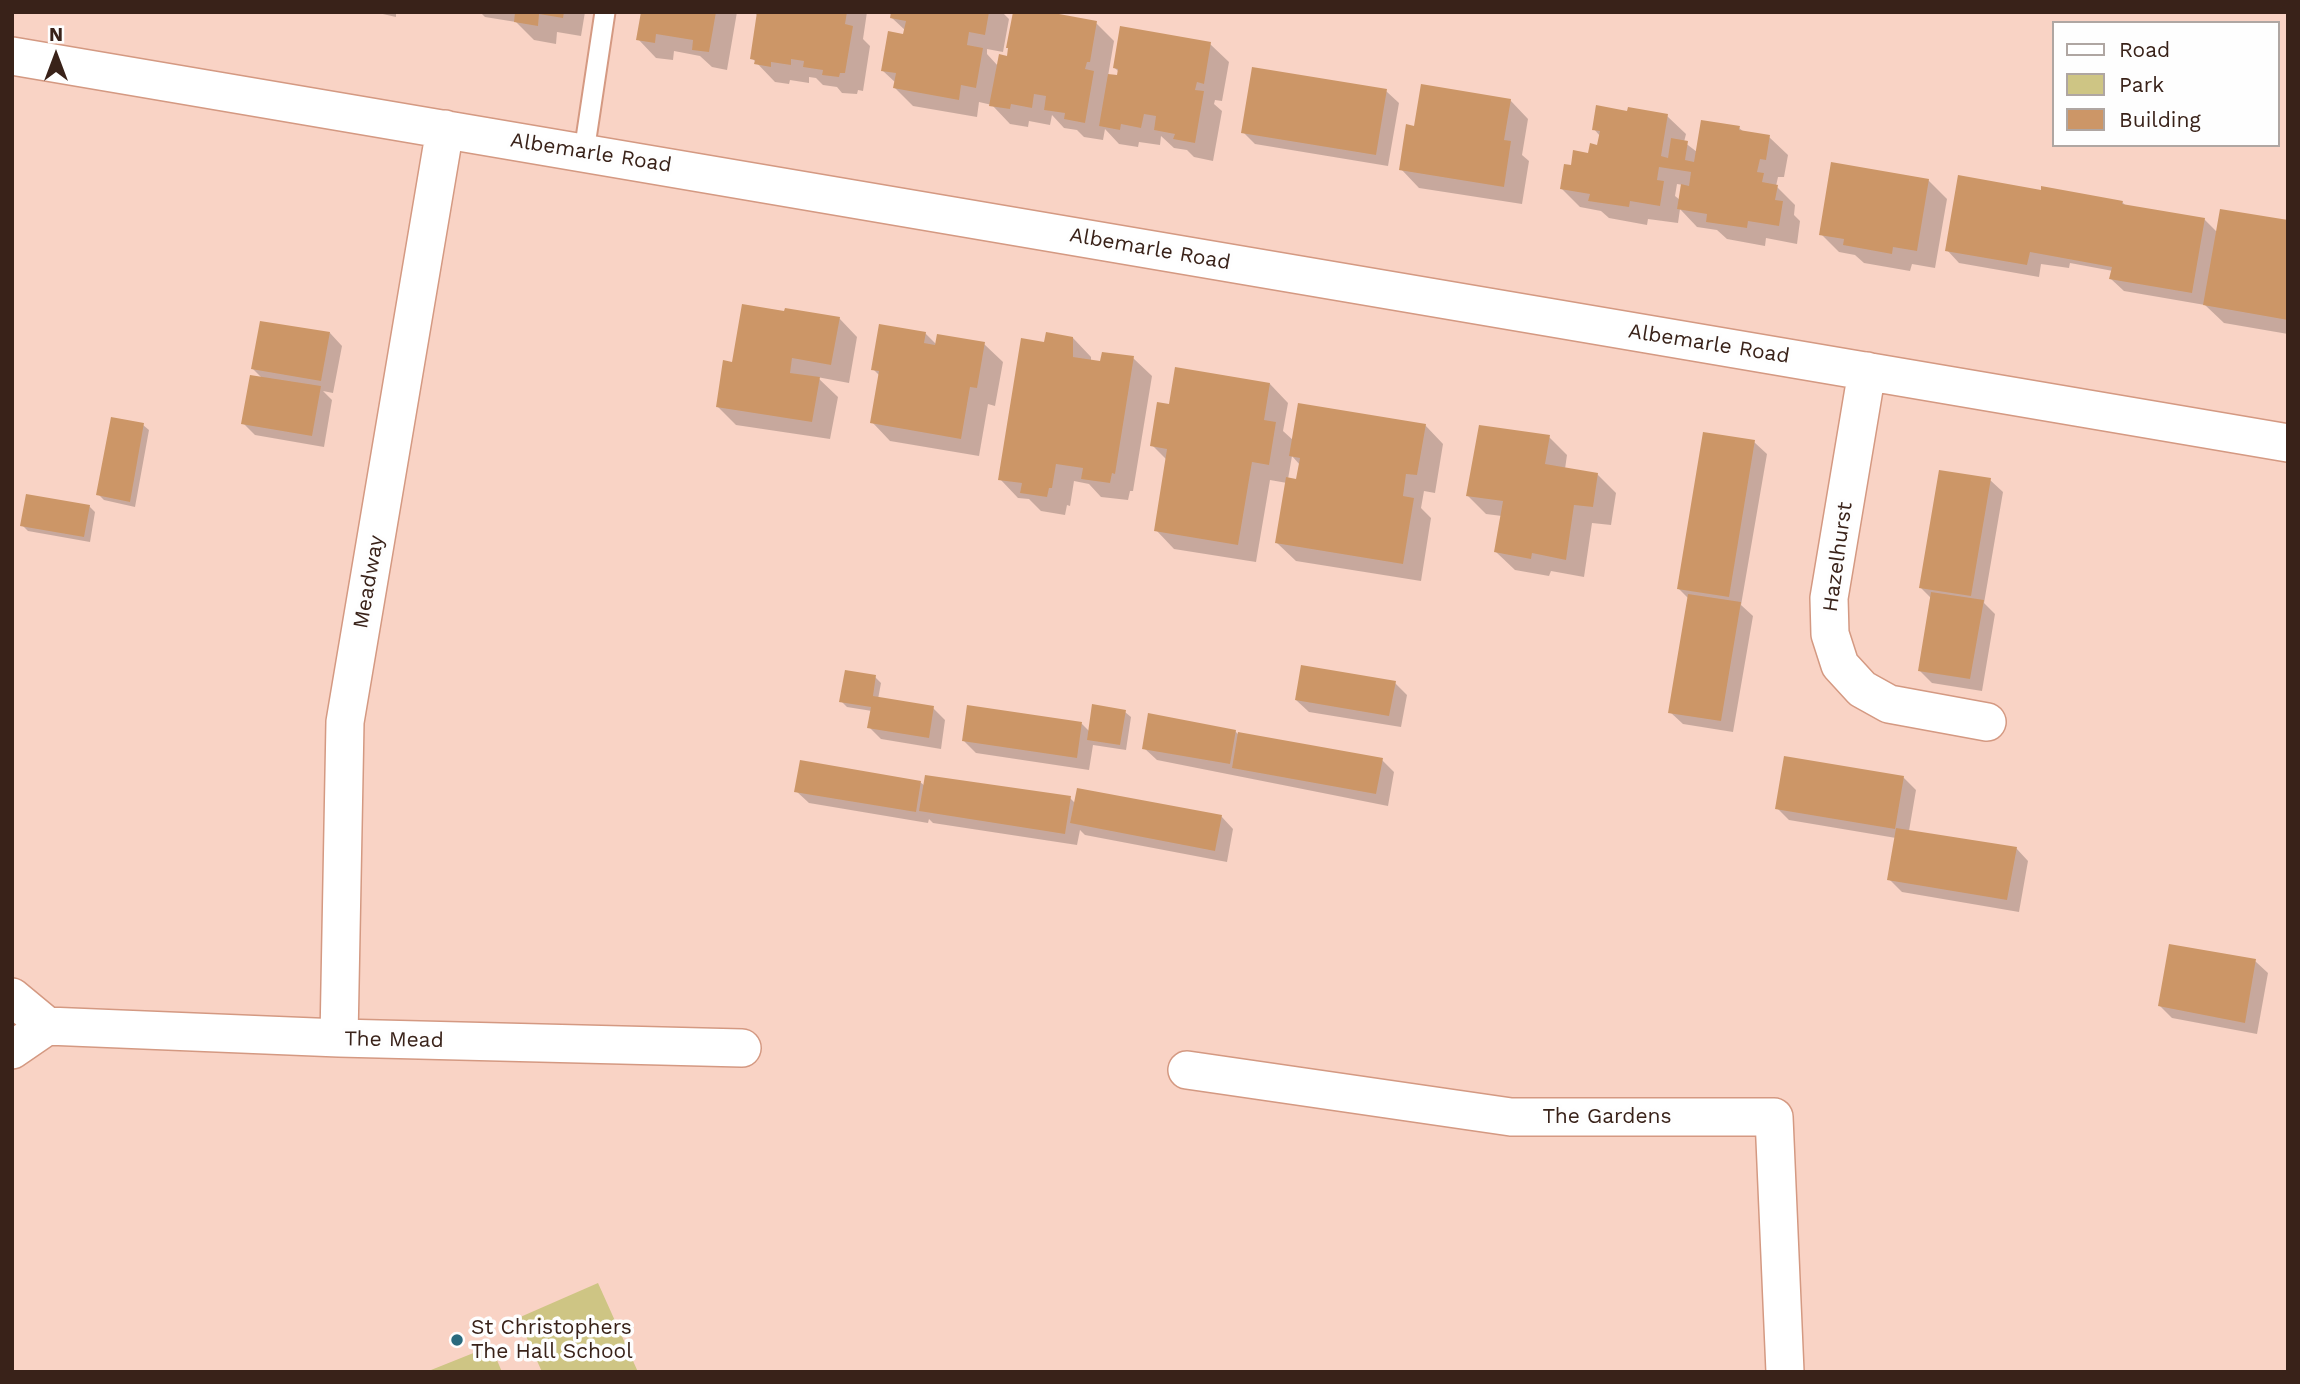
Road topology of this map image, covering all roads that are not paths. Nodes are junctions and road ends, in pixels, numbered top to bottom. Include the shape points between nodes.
1 (605, 12) edge
2 (12, 56) edge
3 (445, 129) junction
4 (584, 152) junction
5 (1867, 370) junction
6 (2288, 443) edge
7 (1987, 722) dead end
8 (12, 998) edge
9 (47, 1026) junction
10 (339, 1038) junction
11 (742, 1048) dead end
12 (12, 1049) edge
13 (1187, 1070) dead end
14 (1785, 1372) edge

1 - 4 lane
2 - 3 street, Albemarle Road
3 - 4 street, Albemarle Road
3 - 10 street, Meadway via 345,722
4 - 5 street, Albemarle Road
5 - 6 street, Albemarle Road
5 - 7 street, Hazelhurst via 1829,598 1830,634 1840,665 1861,689 1889,704
8 - 9 street
9 - 10 street, The Mead
9 - 12 street
10 - 11 street, The Mead
13 - 14 street, The Gardens via 1511,1116 1774,1116

